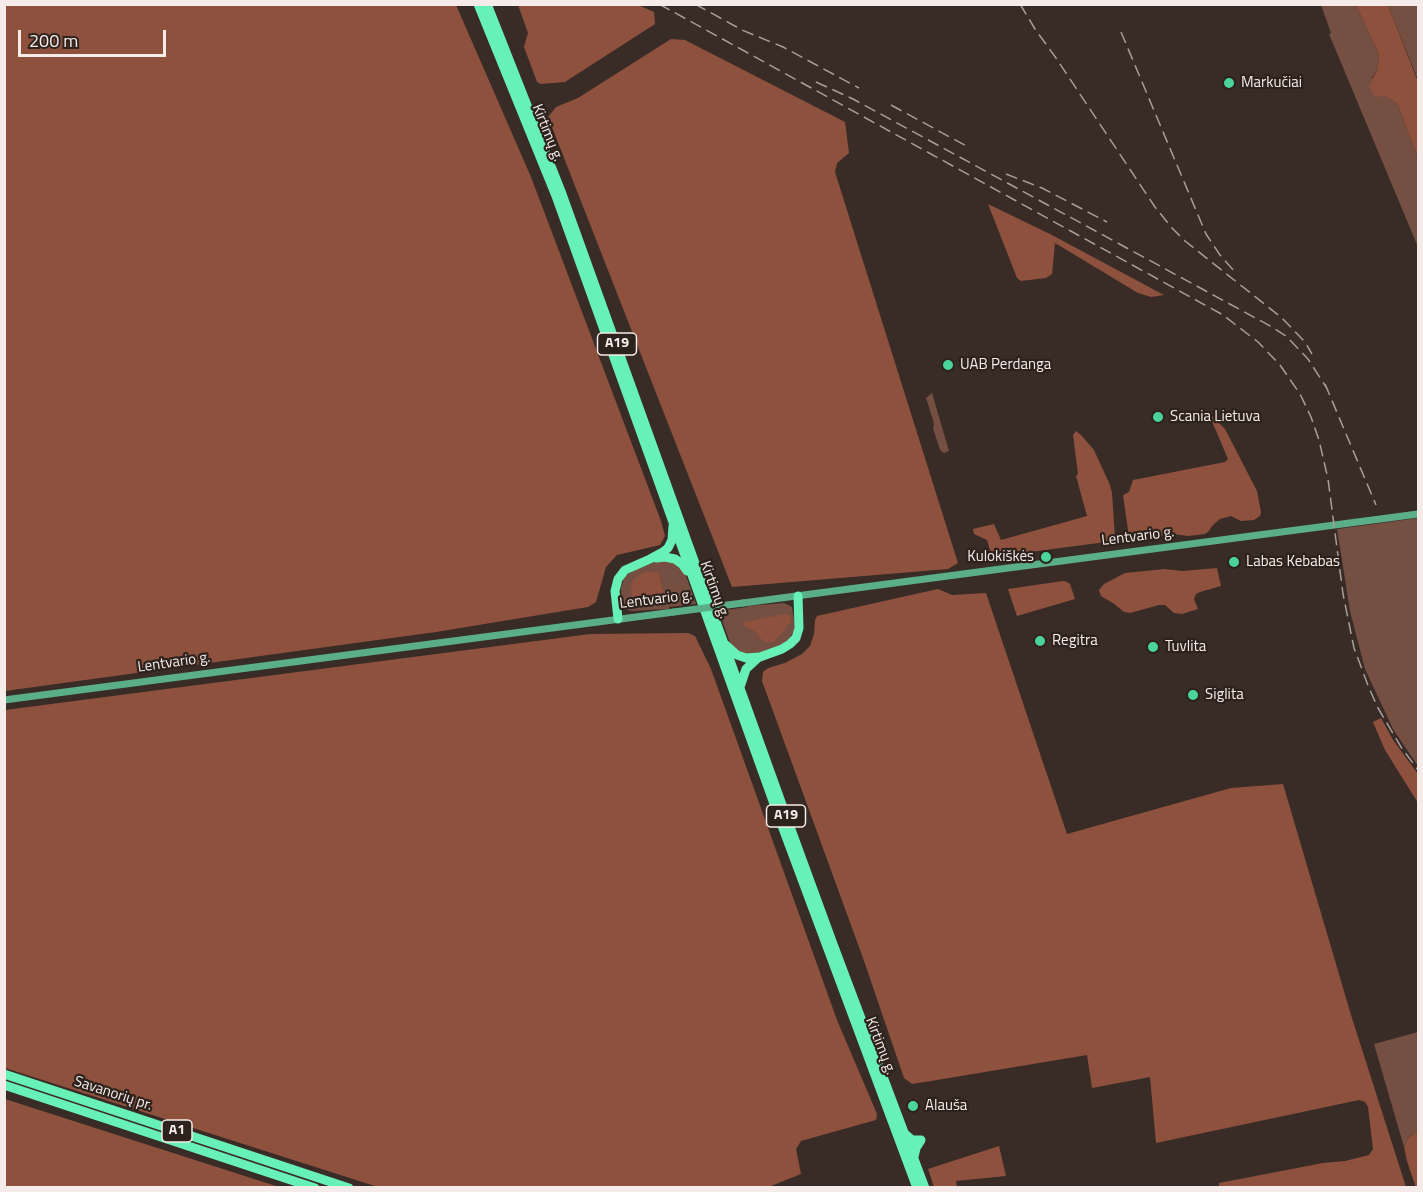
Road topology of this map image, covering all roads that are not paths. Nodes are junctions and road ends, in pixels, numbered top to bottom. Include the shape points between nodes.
1 (478, 4) edge
2 (487, 4) edge
3 (1419, 514) edge
4 (673, 522) junction
5 (651, 559) junction
6 (694, 580) junction
7 (798, 596) junction
8 (618, 619) junction
9 (724, 643) junction
10 (760, 657) junction
11 (740, 687) junction
12 (4, 700) edge
13 (4, 1074) edge
14 (4, 1085) edge
15 (315, 1188) edge
16 (349, 1188) edge
17 (917, 1188) edge
18 (925, 1188) edge

1 - 4 highway, Kirtimų g. / A19 via 556,196
2 - 9 highway, Kirtimų g. / A19 via 566,204
3 - 7 main road, Lentvario g.
4 - 5 highway via 670,544
4 - 6 highway, Kirtimų g. / A19
5 - 6 highway via 675,559
5 - 8 highway via 625,570 618,579
6 - 17 highway, Kirtimų g. / A19
7 - 8 main road, Lentvario g., bridge
7 - 10 highway via 796,638 786,647
8 - 12 main road, Lentvario g.
9 - 10 highway via 741,657
9 - 11 highway, Kirtimų g. / A19
10 - 11 highway via 746,669
11 - 18 highway, Kirtimų g. / A19
13 - 16 highway, Savanorių pr. / A1
14 - 15 highway, Savanorių pr. / A1

